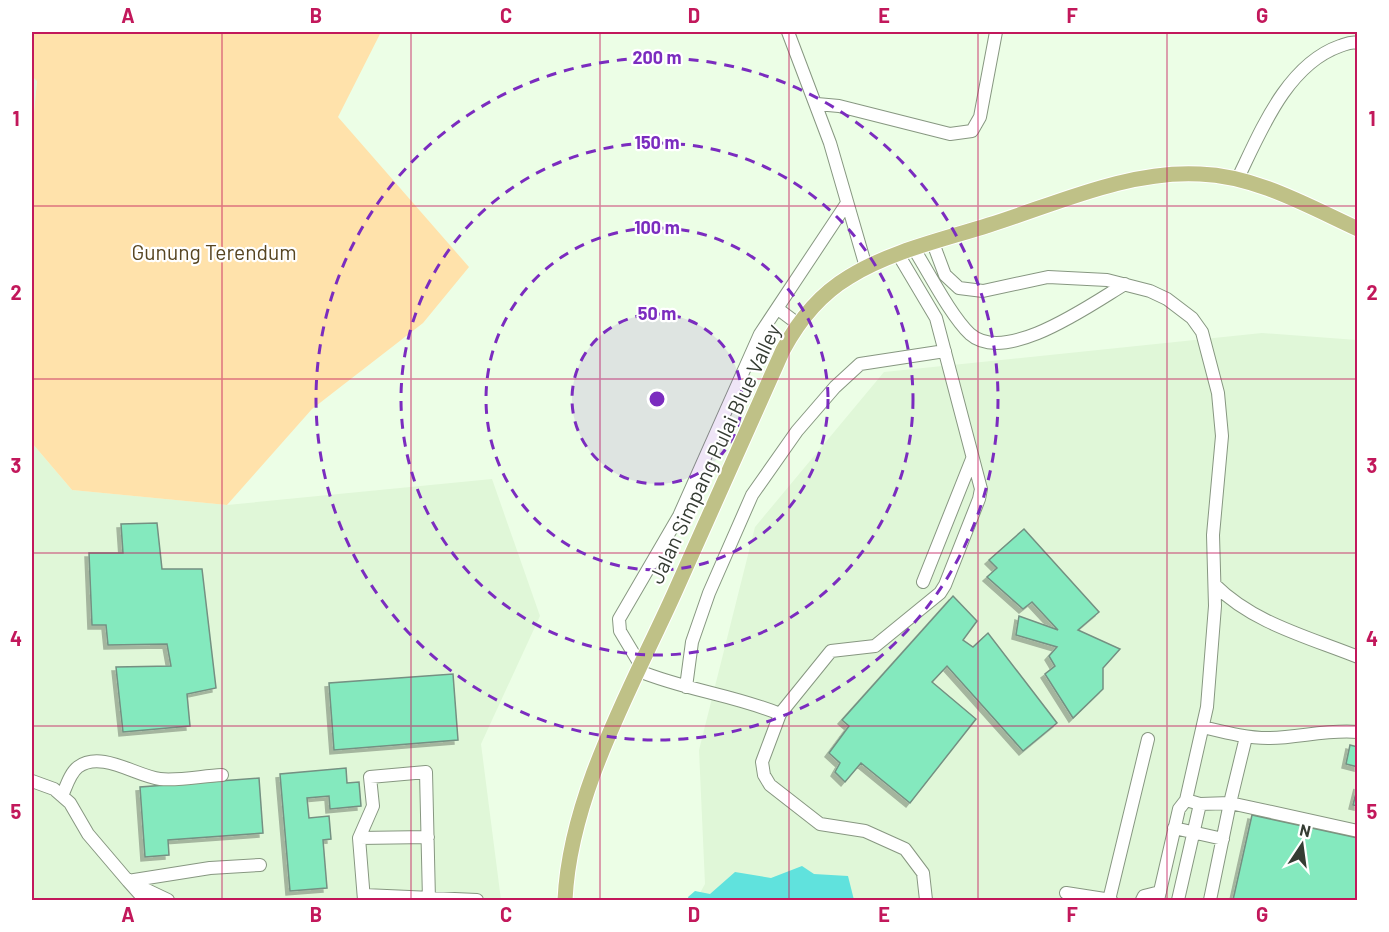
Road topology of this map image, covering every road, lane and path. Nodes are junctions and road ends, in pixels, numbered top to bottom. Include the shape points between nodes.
1 (788, 32) edge
2 (996, 32) edge
3 (1356, 41) edge
4 (817, 104) junction
5 (1237, 180) junction
6 (847, 203) junction
7 (1358, 229) edge
8 (933, 243) junction
9 (914, 249) junction
10 (898, 254) junction
11 (866, 267) junction
12 (939, 278) junction
13 (1125, 284) junction
14 (920, 288) junction
15 (778, 309) junction
16 (798, 324) junction
17 (945, 351) junction
18 (972, 459) junction
19 (923, 582) dead end
20 (1215, 585) junction
21 (1358, 657) edge
22 (640, 669) junction
23 (686, 687) junction
24 (780, 714) junction
25 (1203, 727) junction
26 (1358, 732) edge
27 (1246, 737) junction
28 (1148, 739) dead end
29 (222, 775) dead end
30 (32, 781) edge
31 (62, 796) junction
32 (1186, 800) junction
33 (1230, 803) junction
34 (1200, 804) junction
35 (1174, 828) junction
36 (1358, 831) edge
37 (1194, 832) junction
38 (428, 837) junction
39 (359, 838) junction
40 (1223, 839) junction
41 (260, 865) dead end
42 (128, 880) junction
43 (1066, 893) dead end
44 (1159, 896) edge
45 (364, 897) edge
46 (429, 898) edge
47 (146, 900) edge
48 (168, 900) edge
49 (477, 900) edge
50 (565, 900) edge
51 (926, 900) edge
52 (1110, 900) edge
53 (1142, 900) edge
54 (1178, 900) edge
55 (1210, 900) edge

1 - 4 street
2 - 4 street via 980,117 972,131 950,134
3 - 5 street via 1330,49 1301,71 1271,112
4 - 6 street
5 - 7 main road, Jalan Simpang Pulai Blue Valley via 1278,193
5 - 8 main road, Jalan Simpang Pulai Blue Valley via 1182,173 1138,179
6 - 11 street
6 - 15 street
8 - 9 main road, Jalan Simpang Pulai Blue Valley
8 - 12 street
9 - 10 main road, Jalan Simpang Pulai Blue Valley
9 - 12 street
10 - 11 main road, Jalan Simpang Pulai Blue Valley
10 - 14 street
11 - 16 main road, Jalan Simpang Pulai Blue Valley via 832,288
12 - 13 street via 971,291 1048,277
12 - 13 street via 971,334 999,342 1049,329
12 - 14 street
13 - 20 street via 1175,304 1202,332 1222,417 1213,535
14 - 17 street via 936,318
15 - 16 street
15 - 22 street via 760,334 679,516 619,619 620,631
16 - 22 main road, Jalan Simpang Pulai Blue Valley via 778,360
17 - 18 street
17 - 23 street via 860,364 798,431 752,495 709,593 692,642
18 - 19 street
18 - 24 street via 980,499 940,592 875,646 831,651
20 - 21 street via 1252,615
20 - 25 street
22 - 23 street
22 - 50 main road, Jalan Simpang Pulai Blue Valley via 581,812
23 - 24 street
24 - 51 street via 762,762 770,785 820,824 865,831 905,849 923,873
25 - 27 street
25 - 32 street
26 - 27 street
27 - 33 street
28 - 52 street
29 - 31 street via 161,779 101,762 88,763 72,774
30 - 31 street
31 - 42 street via 88,834
32 - 34 street
32 - 35 street
33 - 34 street
33 - 36 street
33 - 40 street
34 - 37 street
35 - 37 street
35 - 44 street
37 - 40 street
37 - 54 street
38 - 39 street
38 - 39 street via 426,772 370,777 373,806
38 - 46 street
39 - 45 street
40 - 55 street
41 - 42 street
42 - 47 street
42 - 48 street
43 - 52 street
44 - 53 street via 1144,896
45 - 46 street
46 - 49 street

